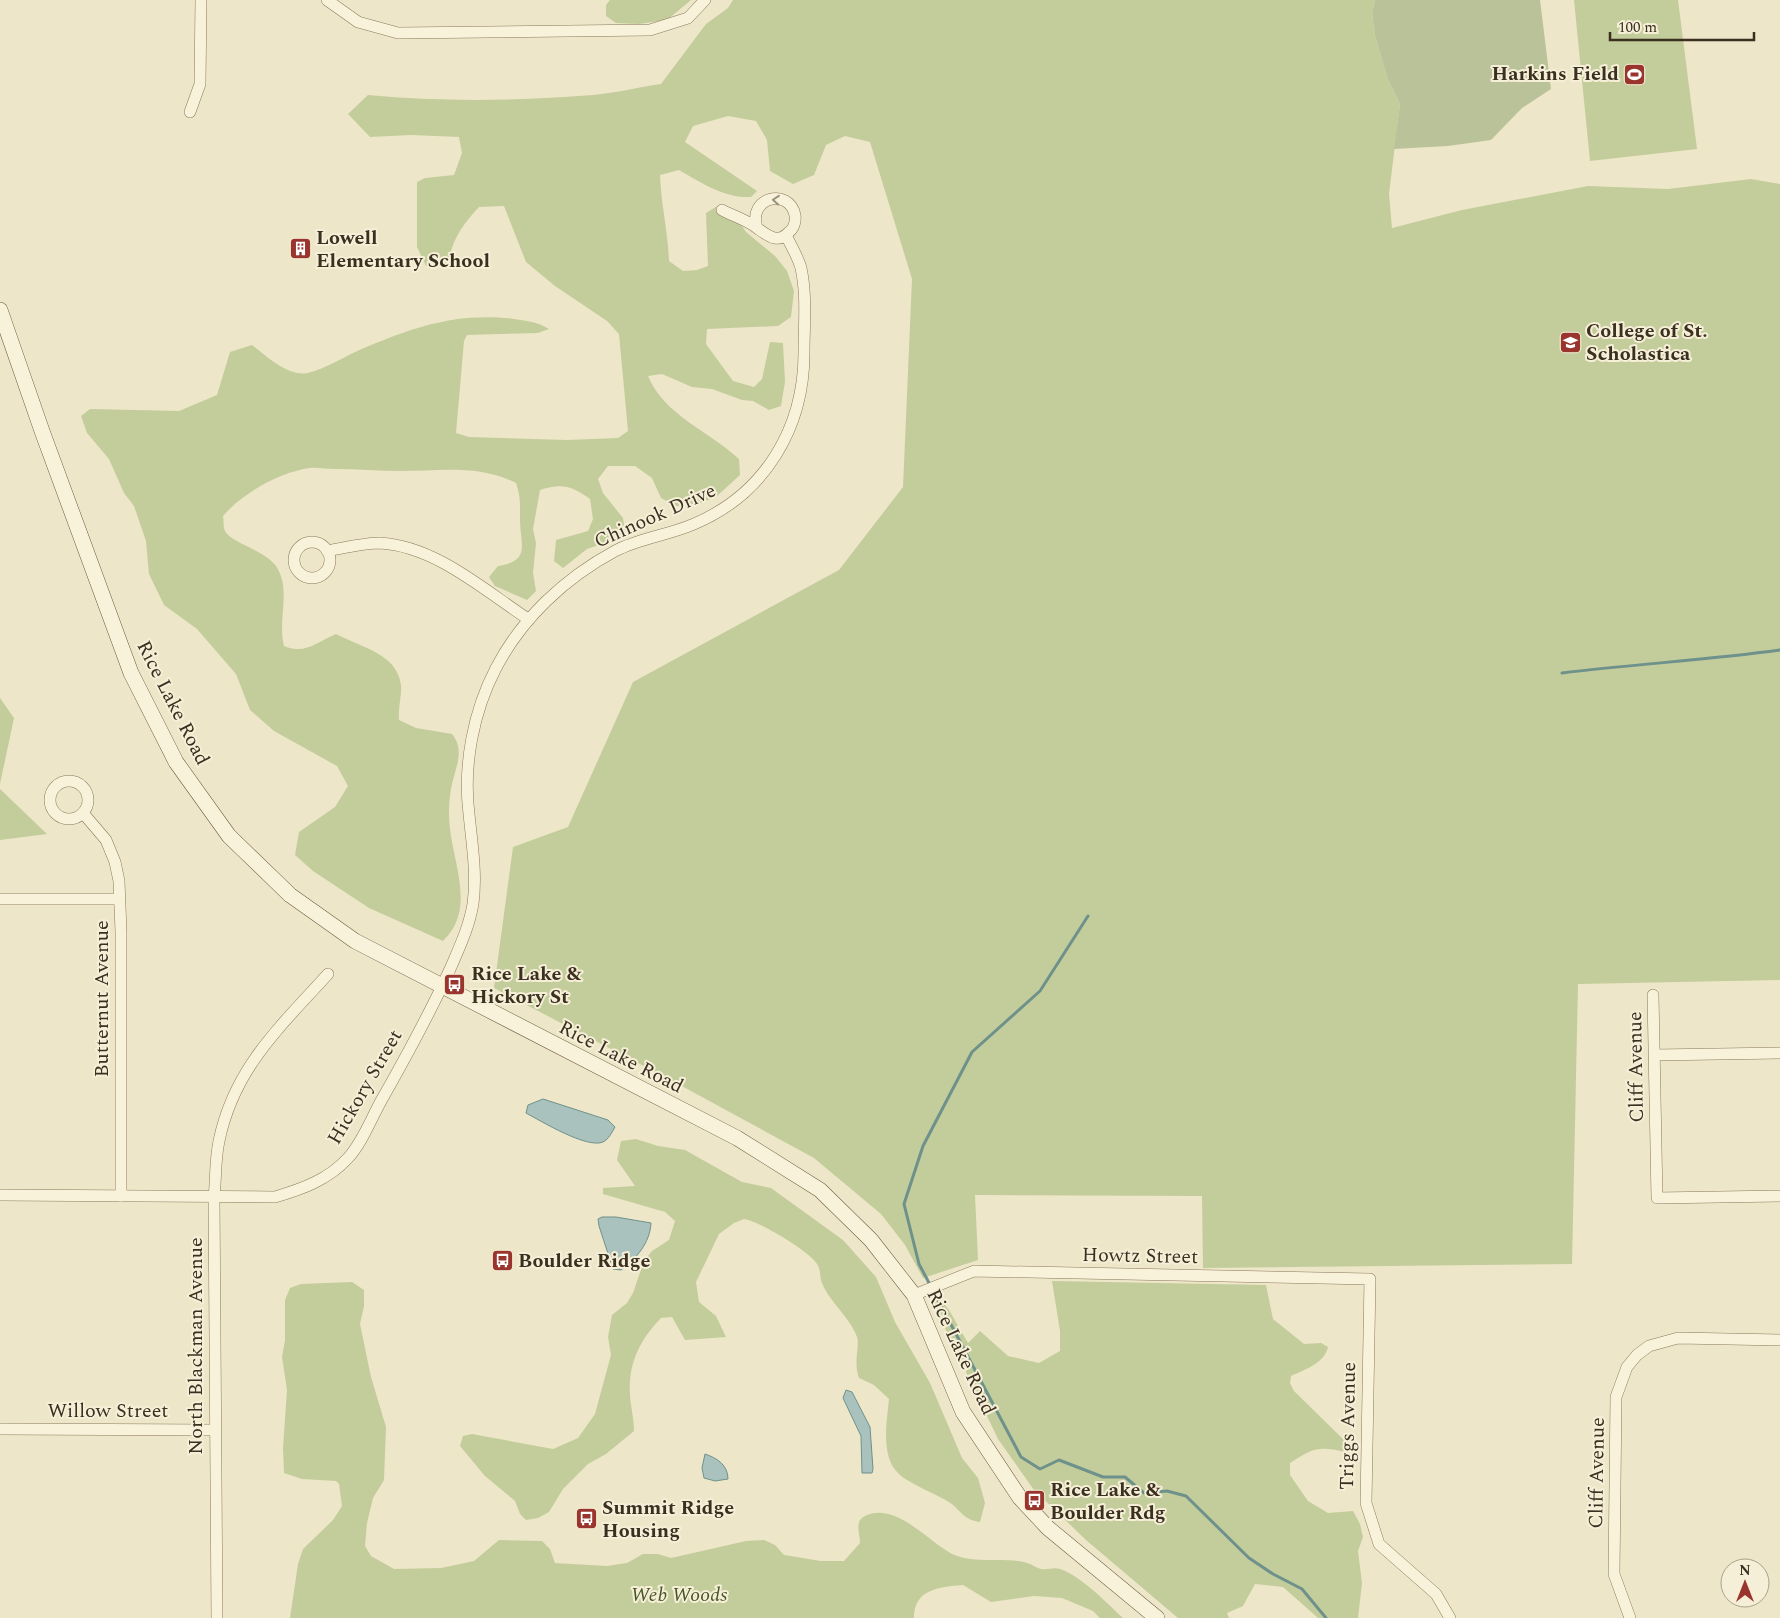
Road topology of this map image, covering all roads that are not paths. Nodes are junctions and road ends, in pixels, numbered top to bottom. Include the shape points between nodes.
1 (200, 0) edge
2 (327, 0) edge
3 (705, 0) edge
4 (190, 112) dead end
5 (722, 210) dead end
6 (757, 228) junction
7 (786, 235) junction
8 (0, 310) edge
9 (327, 551) dead end
10 (528, 618) junction
11 (84, 813) dead end
12 (0, 899) edge
13 (119, 899) junction
14 (328, 974) dead end
15 (441, 987) junction
16 (1653, 995) dead end
17 (1780, 1053) edge
18 (1655, 1055) junction
19 (0, 1195) edge
20 (122, 1196) junction
21 (1780, 1196) edge
22 (214, 1198) junction
23 (1370, 1279) joint
24 (914, 1295) junction
25 (1780, 1340) edge
26 (0, 1429) edge
27 (215, 1430) junction
28 (217, 1618) edge
29 (1157, 1618) edge
30 (1450, 1618) edge
31 (1630, 1618) edge

1 - 4 street via 200,84
2 - 3 street via 358,22 398,33 650,30 688,18
5 - 6 street
6 - 7 street via 767,237
7 -> 6 street via 794,225 794,212 781,199 768,200 758,208
7 - 10 street, Chinook Drive via 800,265 804,293 804,366 795,417 775,459 742,496 717,514 691,526 618,549 579,573
8 - 15 main road, Rice Lake Road via 131,673 176,762 229,836 290,895 355,941
9 - 10 street via 379,543 412,549 443,563
10 - 15 street, Chinook Drive via 496,668 477,717 467,786 475,862 473,904 465,934
11 - 13 street, Butternut Avenue via 106,840 115,862
12 - 13 street
13 - 20 street, Butternut Avenue
14 - 22 street, North Blackman Avenue via 264,1044 241,1077 219,1142
15 - 22 street, Hickory Street via 403,1063 350,1156 318,1182 301,1190 275,1197
15 - 24 main road, Rice Lake Road via 737,1138 820,1190 871,1240
16 - 18 street, Cliff Avenue
17 - 18 street
18 - 21 street, Cliff Avenue via 1657,1198
19 - 20 street
20 - 22 street, Hickory Street
22 - 27 street, North Blackman Avenue
23 - 24 street, Howtz Street via 974,1271
23 - 30 street, Triggs Avenue via 1366,1503 1379,1544 1436,1594
24 - 29 main road, Rice Lake Road via 963,1412 1020,1498 1048,1528
25 - 31 street, Cliff Avenue via 1678,1338 1658,1342 1637,1354 1627,1367 1616,1397 1614,1574
26 - 27 street, Willow Street
27 - 28 street, North Blackman Avenue

